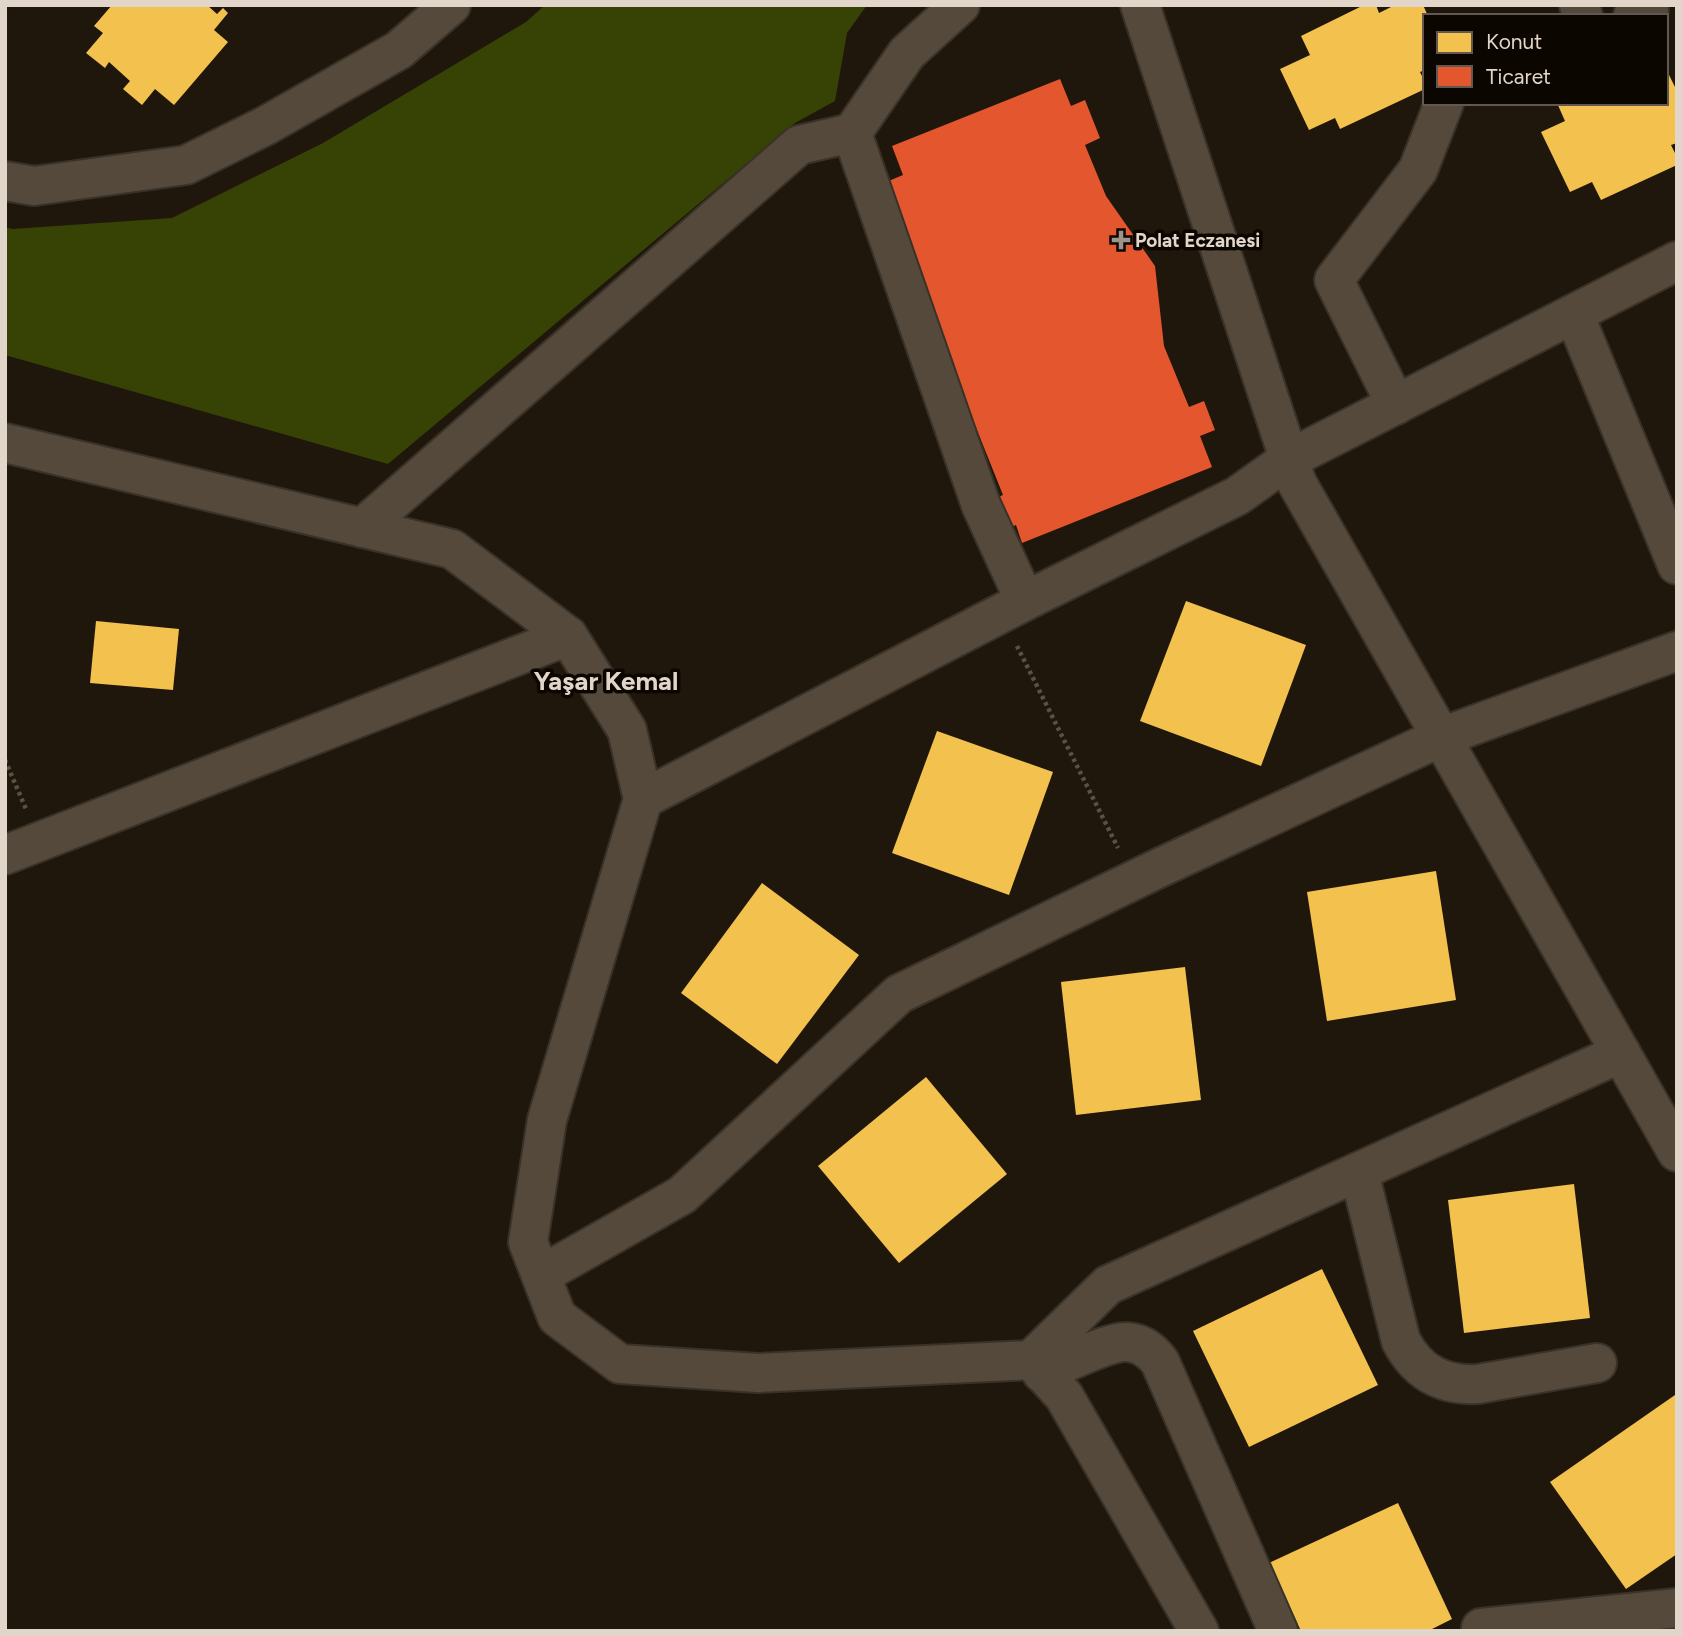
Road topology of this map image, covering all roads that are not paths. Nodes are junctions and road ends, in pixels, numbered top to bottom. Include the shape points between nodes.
1 (451, 5) edge
2 (960, 5) edge
3 (1140, 5) edge
4 (1443, 105) edge
5 (852, 133) junction
6 (5, 181) edge
7 (1677, 261) edge
8 (1574, 314) junction
9 (1396, 405) junction
10 (5, 443) edge
11 (1289, 459) junction
12 (362, 528) junction
13 (1677, 565) edge
14 (1013, 607) junction
15 (568, 636) junction
16 (1677, 651) edge
17 (1441, 737) junction
18 (643, 799) junction
19 (5, 855) edge
20 (1620, 1053) junction
21 (1677, 1152) edge
22 (1359, 1172) junction
23 (541, 1275) junction
24 (1597, 1363) dead end
25 (1036, 1366) junction
26 (1677, 1608) edge
27 (1480, 1628) dead end
28 (1199, 1631) edge
29 (1278, 1631) edge

1 - 6 street via 400,50 186,165 34,186
2 - 5 street via 907,53
3 - 11 street
4 - 9 street via 1418,170 1334,280
5 - 12 street via 799,145
5 - 14 street
7 - 8 street
8 - 9 street
8 - 13 street
9 - 11 street
10 - 12 street
11 - 14 street via 1237,496
11 - 17 street via 1297,483
12 - 15 street via 452,549
14 - 18 street
15 - 18 street via 627,730
15 - 19 street
16 - 17 street
17 - 20 street
17 - 23 street via 899,994 682,1195
18 - 23 street via 547,1120 528,1242
20 - 21 street
20 - 22 street
22 - 24 street via 1401,1341 1418,1366 1444,1382 1461,1385
22 - 25 street via 1108,1285
23 - 25 street via 557,1317 620,1364 758,1373
25 - 28 street via 1064,1396
25 - 29 street via 1117,1343 1136,1344 1154,1354
26 - 27 street

